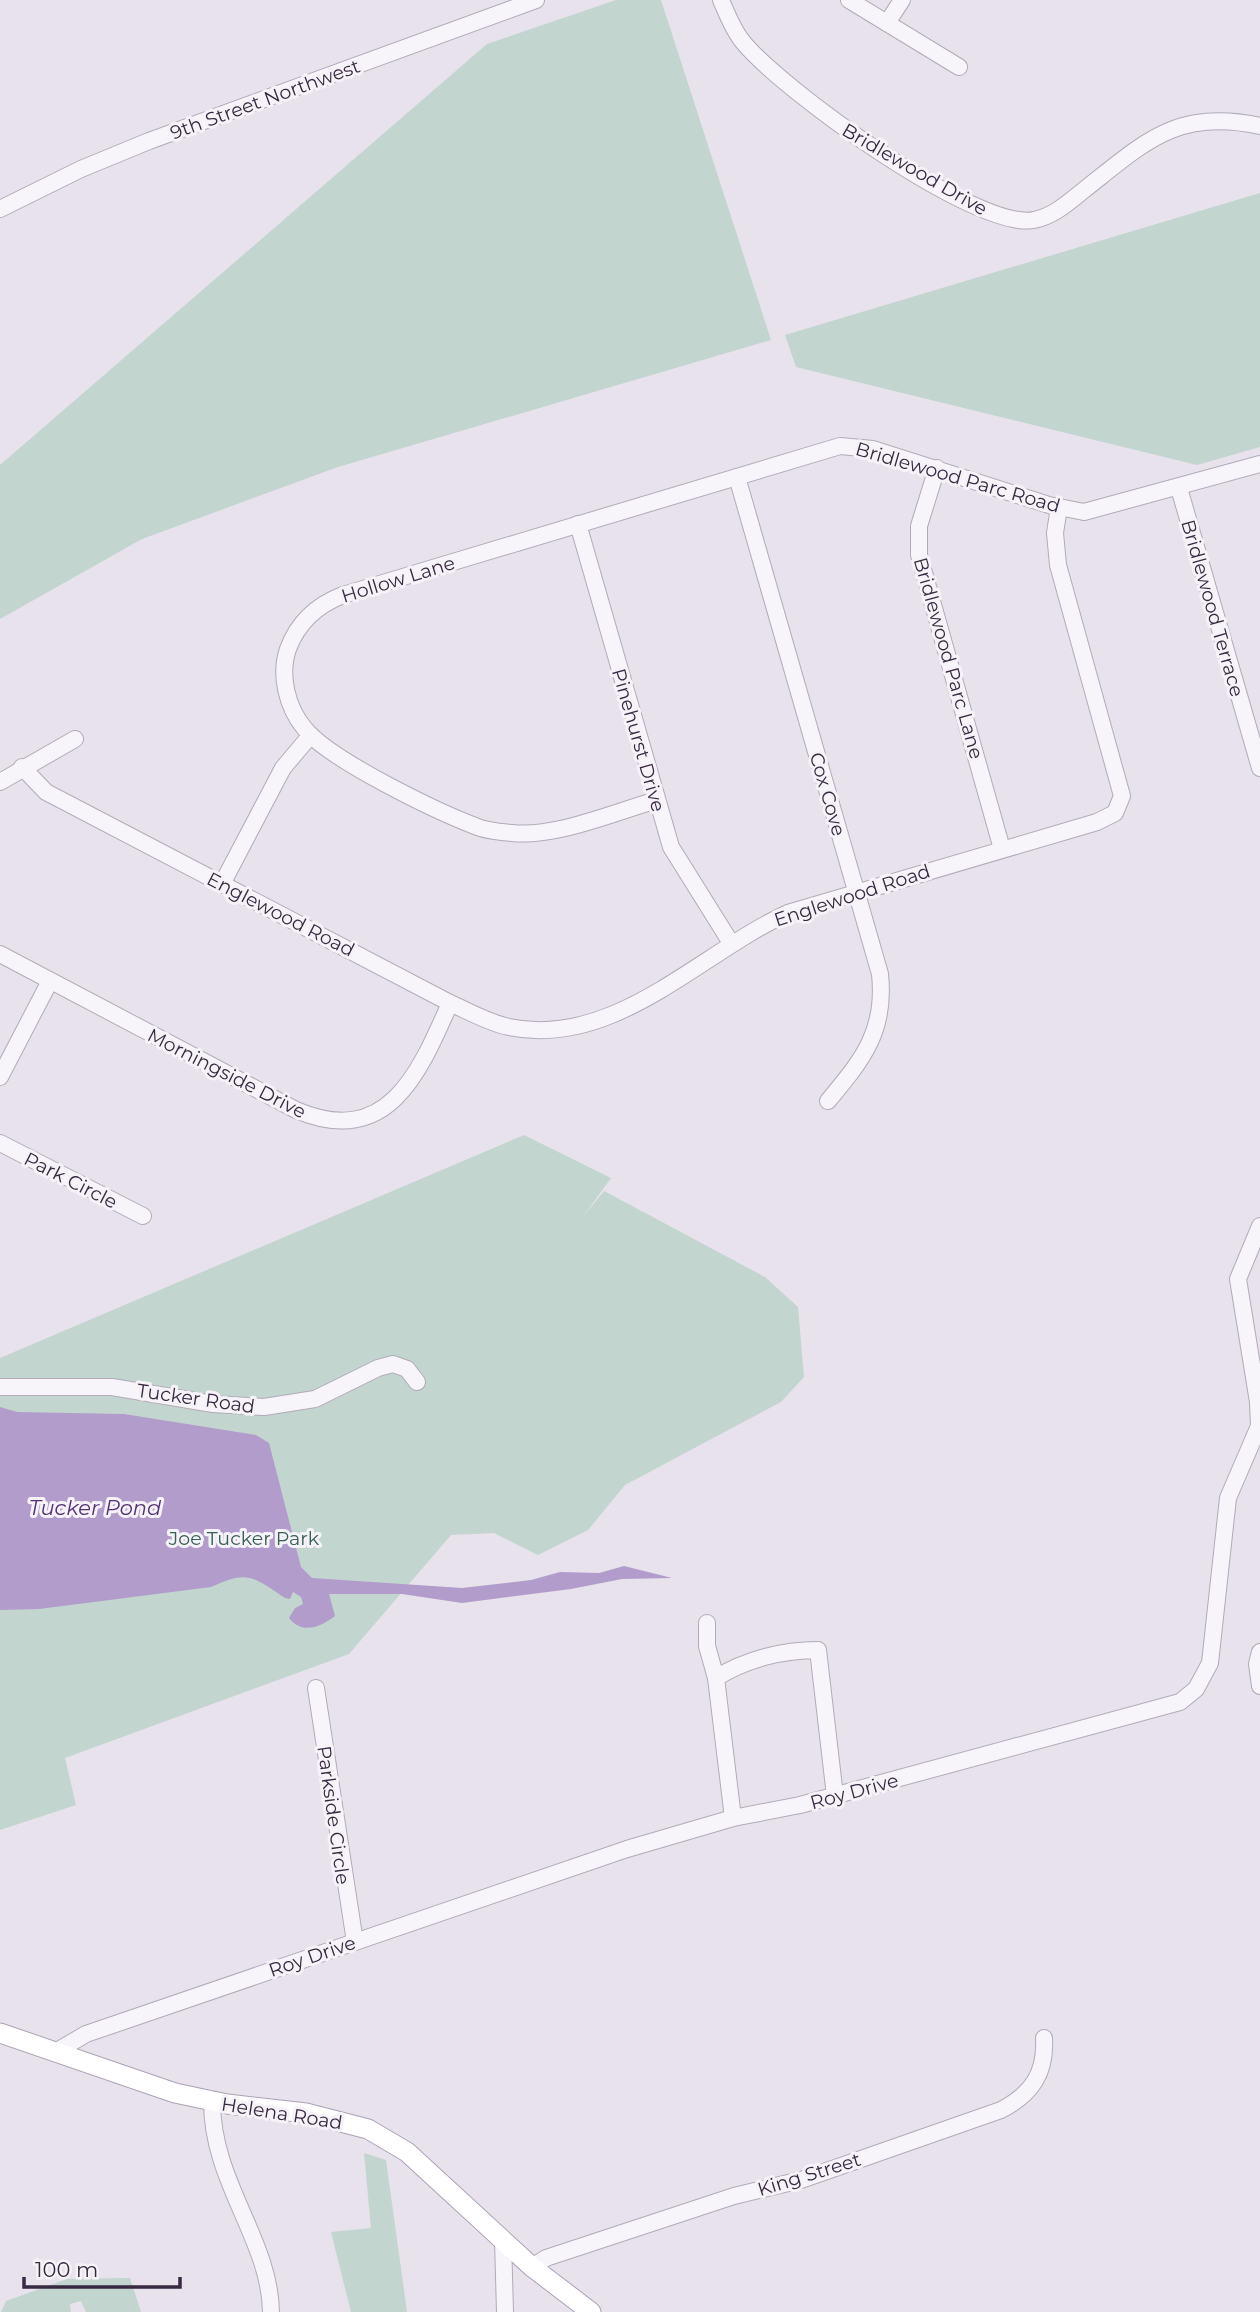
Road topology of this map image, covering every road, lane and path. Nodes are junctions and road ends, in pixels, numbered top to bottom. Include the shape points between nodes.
1 (536, 0) edge
2 (721, 0) edge
3 (849, 0) edge
4 (902, 0) edge
5 (887, 23) junction
6 (959, 67) dead end
7 (1260, 127) edge
8 (0, 209) edge
9 (1260, 464) edge
10 (937, 468) junction
11 (737, 477) junction
12 (1179, 488) junction
13 (1059, 507) junction
14 (578, 524) junction
15 (310, 736) junction
16 (75, 740) dead end
17 (22, 767) junction
18 (1260, 768) edge
19 (0, 782) edge
20 (657, 800) junction
21 (1002, 849) junction
22 (222, 884) junction
23 (857, 891) junction
24 (731, 943) junction
25 (0, 954) edge
26 (50, 981) junction
27 (450, 1003) junction
28 (0, 1077) edge
29 (828, 1101) dead end
30 (0, 1143) edge
31 (143, 1216) dead end
32 (1260, 1226) edge
33 (417, 1382) dead end
34 (0, 1387) edge
35 (707, 1623) dead end
36 (1260, 1653) edge
37 (716, 1678) junction
38 (1260, 1686) edge
39 (316, 1688) dead end
40 (835, 1796) junction
41 (733, 1818) junction
42 (355, 1941) junction
43 (0, 2033) edge
44 (1044, 2038) dead end
45 (57, 2052) junction
46 (212, 2102) junction
47 (503, 2240) junction
48 (532, 2267) junction
49 (271, 2312) edge
50 (505, 2312) edge
51 (591, 2312) edge

1 - 8 street, 9th Street Northwest via 149,141
2 - 7 street, Bridlewood Drive via 744,44 812,105 909,169 1010,219 1035,220 1052,213 1146,143 1177,126 1205,121
3 - 5 street
4 - 5 street
5 - 6 street
9 - 12 street, Bridlewood Parc Road
10 - 11 street, Bridlewood Parc Road via 848,445
10 - 13 street, Bridlewood Parc Road
10 - 21 street, Bridlewood Parc Lane via 919,526 919,555
11 - 14 street, Hollow Lane
11 - 23 street, Cox Cove
12 - 13 street, Bridlewood Parc Road via 1084,512
12 - 18 street, Bridlewood Terrace
13 - 21 street, Englewood Road via 1055,533 1058,565 1121,803 1108,818
14 - 15 street, Hollow Lane via 343,595 316,609 289,646 284,674 293,712
14 - 20 street, Pinehurst Drive
15 - 20 street, Hollow Lane via 390,784 489,830 515,834 548,831
15 - 22 street via 284,768
16 - 17 street
17 - 19 street
17 - 22 street, Englewood Road via 46,792
20 - 24 street, Pinehurst Drive via 680,865
21 - 23 street, Englewood Road
22 - 27 street, Englewood Road
23 - 24 street, Englewood Road via 788,913
23 - 29 street, Cox Cove via 880,974 881,1009 866,1053
24 - 27 street, Englewood Road via 657,993 572,1028 506,1027
25 - 26 street, Morningside Drive
26 - 27 street, Morningside Drive via 296,1110 334,1122 365,1118 396,1100 412,1080
26 - 28 street
30 - 31 street, Park Circle
32 - 40 street, Roy Drive via 1238,1279 1258,1426 1228,1498 1215,1634 1204,1678 1190,1695 1171,1706
33 - 34 street, Tucker Road via 400,1365 385,1366 315,1399 264,1407 212,1404 112,1387
35 - 37 street
36 - 38 street
37 - 40 street via 762,1658 818,1650
37 - 41 street
39 - 42 street, Parkside Circle
40 - 41 street, Roy Drive
41 - 42 street, Roy Drive
42 - 45 street, Roy Drive via 86,2034
43 - 45 main road, Helena Road
44 - 48 street, King Street via 1044,2060 1035,2084 1002,2110 811,2177 734,2196 546,2258
45 - 46 main road, Helena Road
46 - 47 main road, Helena Road via 306,2113 368,2129 407,2152
46 - 49 street via 219,2155 266,2272
47 - 48 main road, Helena Road
47 - 50 street
48 - 51 main road, Helena Road

